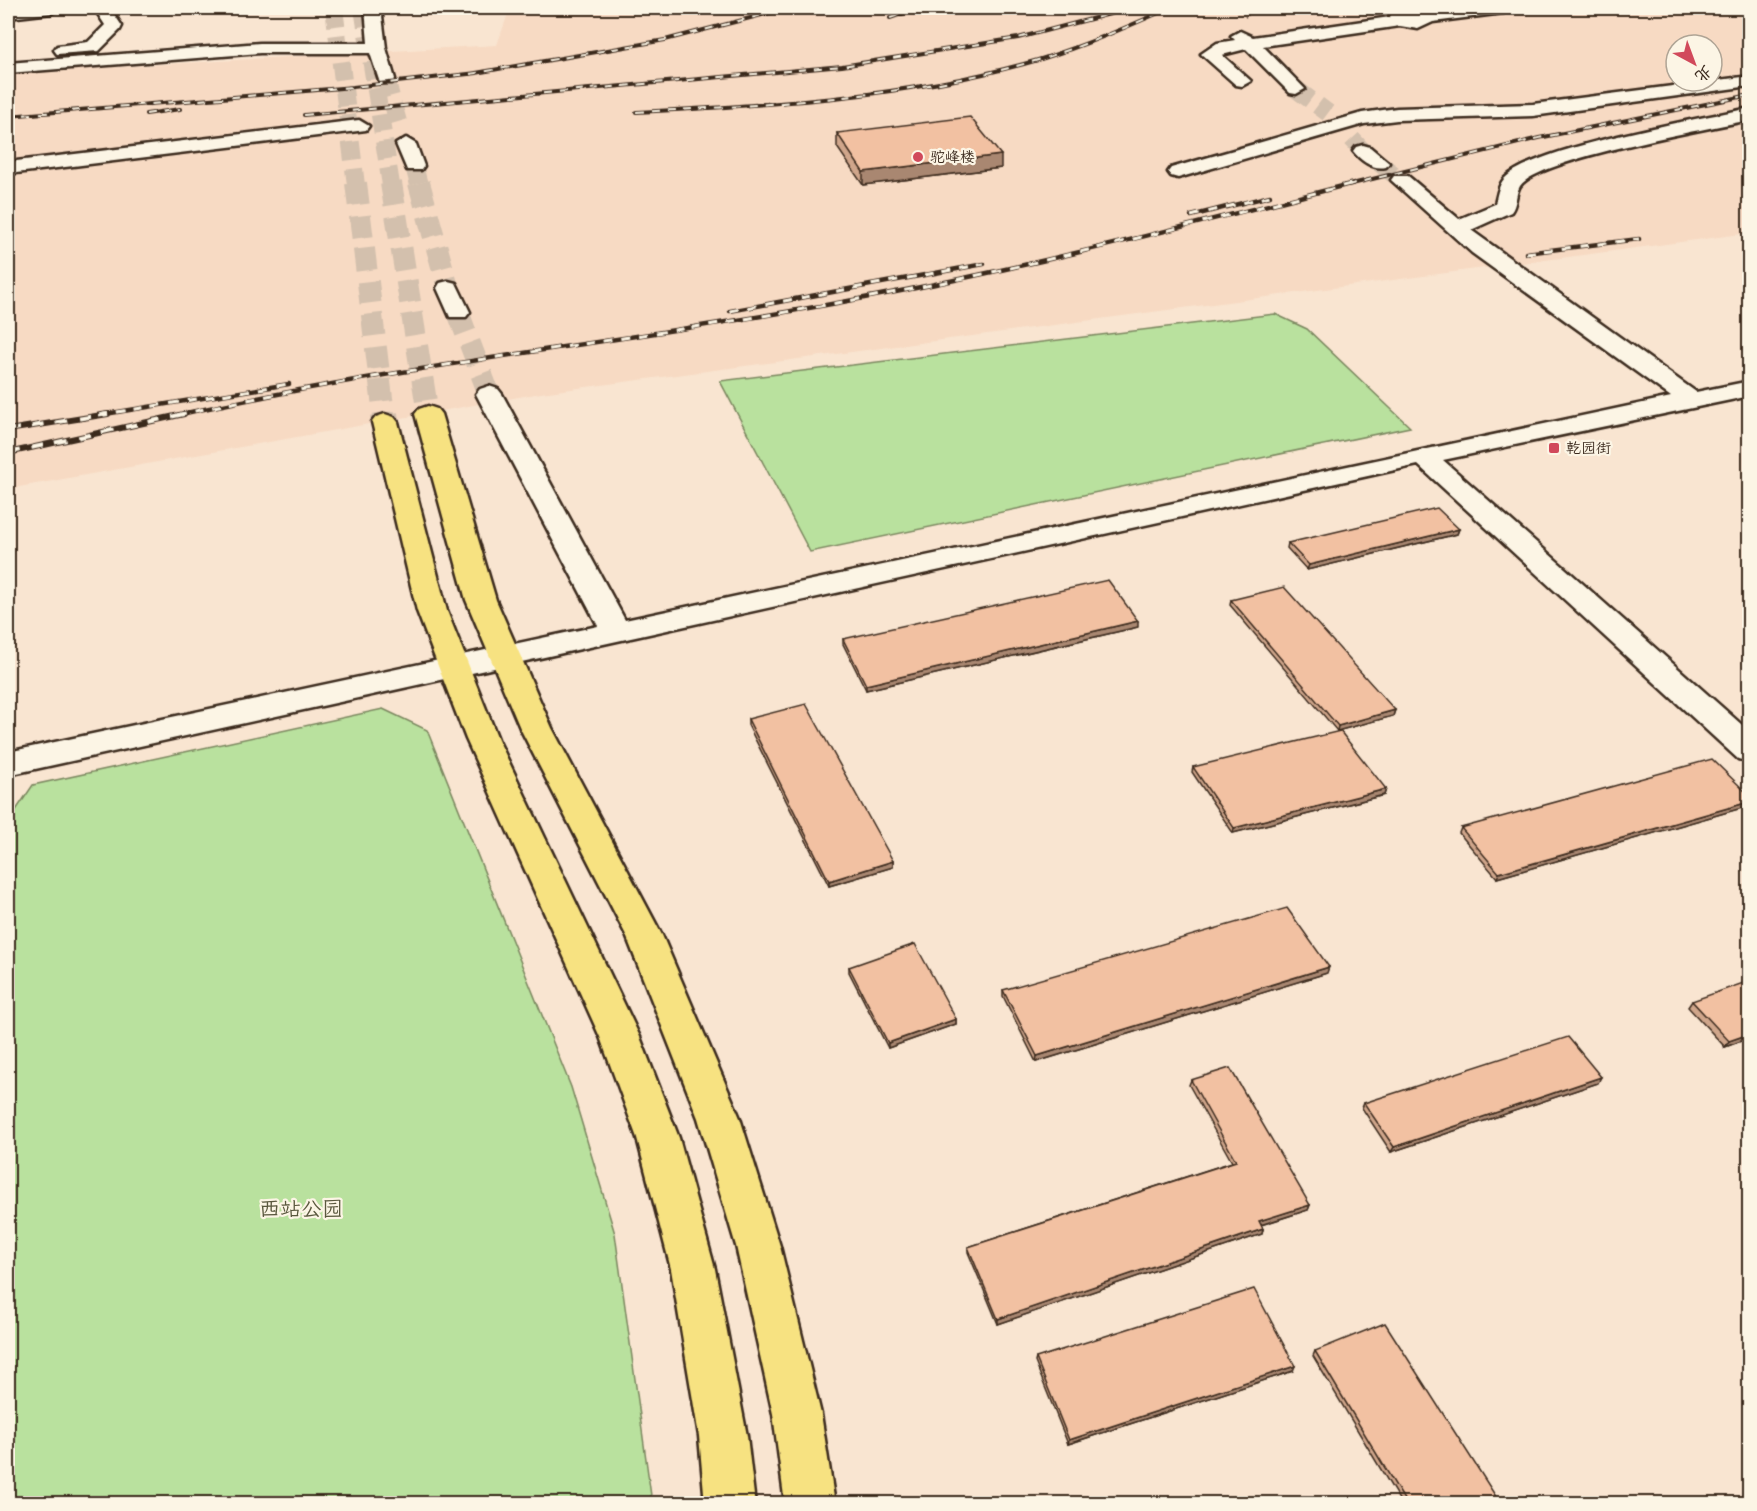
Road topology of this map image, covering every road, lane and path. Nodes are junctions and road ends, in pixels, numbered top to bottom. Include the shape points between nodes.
1 (52, 8) edge
2 (102, 8) edge
3 (373, 8) edge
4 (1504, 8) edge
5 (8, 13) edge
6 (1400, 14) edge
7 (1245, 40) junction
8 (376, 48) junction
9 (8, 54) edge
10 (8, 68) edge
11 (386, 79) tunnel mouth
12 (1242, 81) dead end
13 (1749, 81) edge
14 (1296, 89) tunnel mouth
15 (1749, 114) edge
16 (359, 126) dead end
17 (406, 144) tunnel mouth
18 (414, 166) tunnel mouth
19 (8, 168) edge
20 (1178, 172) dead end
21 (1401, 180) tunnel mouth
22 (1457, 228) junction
23 (448, 288) tunnel mouth
24 (458, 312) tunnel mouth
25 (1749, 388) edge
26 (489, 394) tunnel mouth
27 (1693, 401) junction
28 (428, 414) tunnel mouth
29 (385, 422) tunnel mouth
30 (1423, 456) junction
31 (617, 633) junction
32 (505, 657) junction
33 (454, 668) junction
34 (1749, 751) edge
35 (8, 764) edge
36 (730, 1503) edge
37 (810, 1503) edge

1 - 5 street
2 - 9 street via 114,26 93,47
3 - 8 street
4 - 6 street via 1424,18 1425,23 1418,24
6 - 7 street
7 - 12 street via 1210,54
7 - 14 street
8 - 10 street via 260,48
8 - 11 street
13 - 20 street via 1533,111 1397,114 1362,119 1353,138
15 - 22 street via 1584,152 1535,168 1512,182 1504,208
16 - 19 street
17 - 18 street
21 - 22 street
22 - 27 street
23 - 24 street
25 - 27 street
26 - 31 street
27 - 30 street
28 - 32 main road via 481,600
29 - 33 main road via 432,611
30 - 31 street
30 - 34 street
31 - 32 street
32 - 33 street
32 - 37 main road via 536,728 644,935 720,1118 758,1246 797,1414
33 - 35 street
33 - 36 main road via 482,740 620,1036 658,1138 693,1269 723,1436

